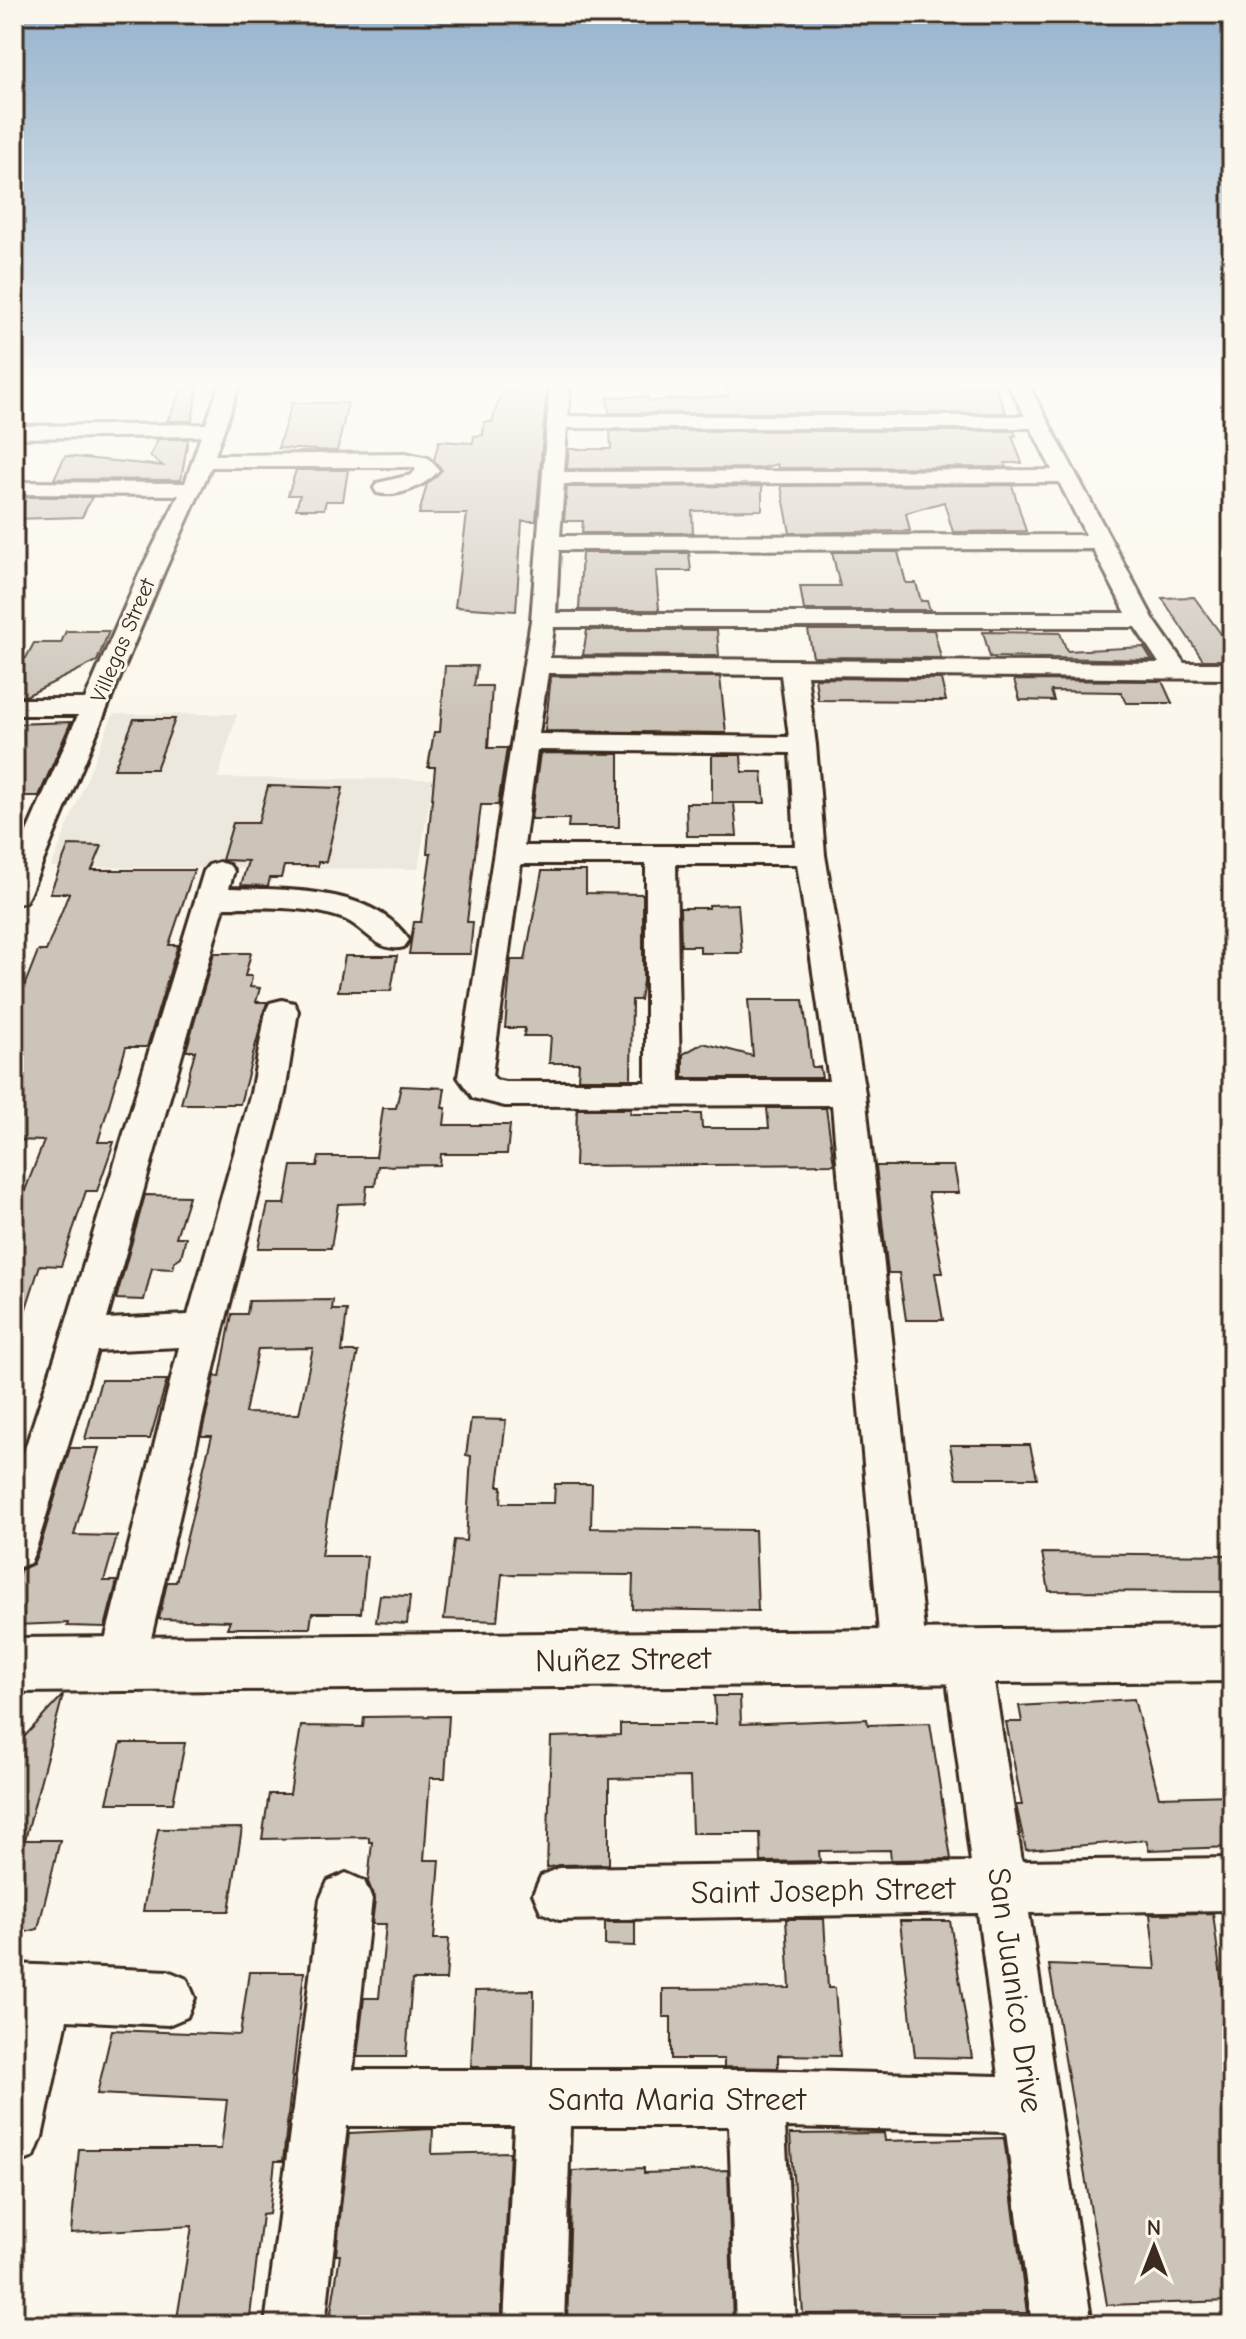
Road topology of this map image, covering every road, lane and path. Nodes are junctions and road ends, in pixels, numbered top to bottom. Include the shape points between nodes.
1 (190, 495) edge
2 (551, 495) edge
3 (1077, 495) edge
4 (1102, 542) junction
5 (549, 543) junction
6 (543, 620) junction
7 (1142, 620) junction
8 (535, 665) junction
9 (793, 669) junction
10 (1177, 671) junction
11 (1232, 671) edge
12 (14, 707) edge
13 (94, 707) junction
14 (525, 742) junction
15 (803, 745) junction
16 (507, 855) junction
17 (810, 855) junction
18 (661, 856) junction
19 (14, 895) edge
20 (393, 940) dead end
21 (282, 1011) dead end
22 (848, 1093) junction
23 (663, 1094) junction
24 (203, 1330) junction
25 (82, 1336) junction
26 (14, 1549) edge
27 (1232, 1654) edge
28 (904, 1656) junction
29 (967, 1656) junction
30 (122, 1664) junction
31 (14, 1665) edge
32 (1001, 1887) junction
33 (1230, 1893) edge
34 (559, 1894) dead end
35 (346, 1899) dead end
36 (31, 1991) edge
37 (168, 1998) dead end
38 (323, 2098) junction
39 (543, 2098) junction
40 (756, 2098) junction
41 (1032, 2105) junction
42 (14, 2137) edge
43 (295, 2325) edge
44 (534, 2325) edge
45 (766, 2325) edge
46 (1062, 2325) edge

1 - 13 street, Villegas Street
2 - 5 street
3 - 4 street
4 - 5 street
4 - 7 street
5 - 6 street
6 - 7 street
6 - 8 street
7 - 10 street
8 - 9 street
8 - 14 street
9 - 10 street
9 - 15 street
10 - 11 street
12 - 13 street
13 - 19 street, Villegas Street
14 - 15 street
14 - 16 street
15 - 17 street
16 - 18 street
16 - 23 street via 478,1085 505,1094
17 - 18 street
17 - 22 street
18 - 23 street
20 - 25 street via 370,921 335,908 215,884
21 - 24 street via 268,1093
22 - 23 street
22 - 28 street
24 - 25 street
24 - 30 street
25 - 26 street
27 - 29 street, Nuñez Street
28 - 29 street, Nuñez Street
28 - 30 street, Nuñez Street
29 - 32 street, San Juanico Drive
30 - 31 street, Nuñez Street
32 - 33 street, Saint Joseph Street
32 - 34 street, Saint Joseph Street
32 - 41 street, San Juanico Drive
35 - 38 street
36 - 37 street
36 - 42 street
38 - 39 street, Santa Maria Street
38 - 43 street
39 - 40 street, Santa Maria Street
39 - 44 street
40 - 41 street, Santa Maria Street
40 - 45 street
41 - 46 street, San Juanico Drive

